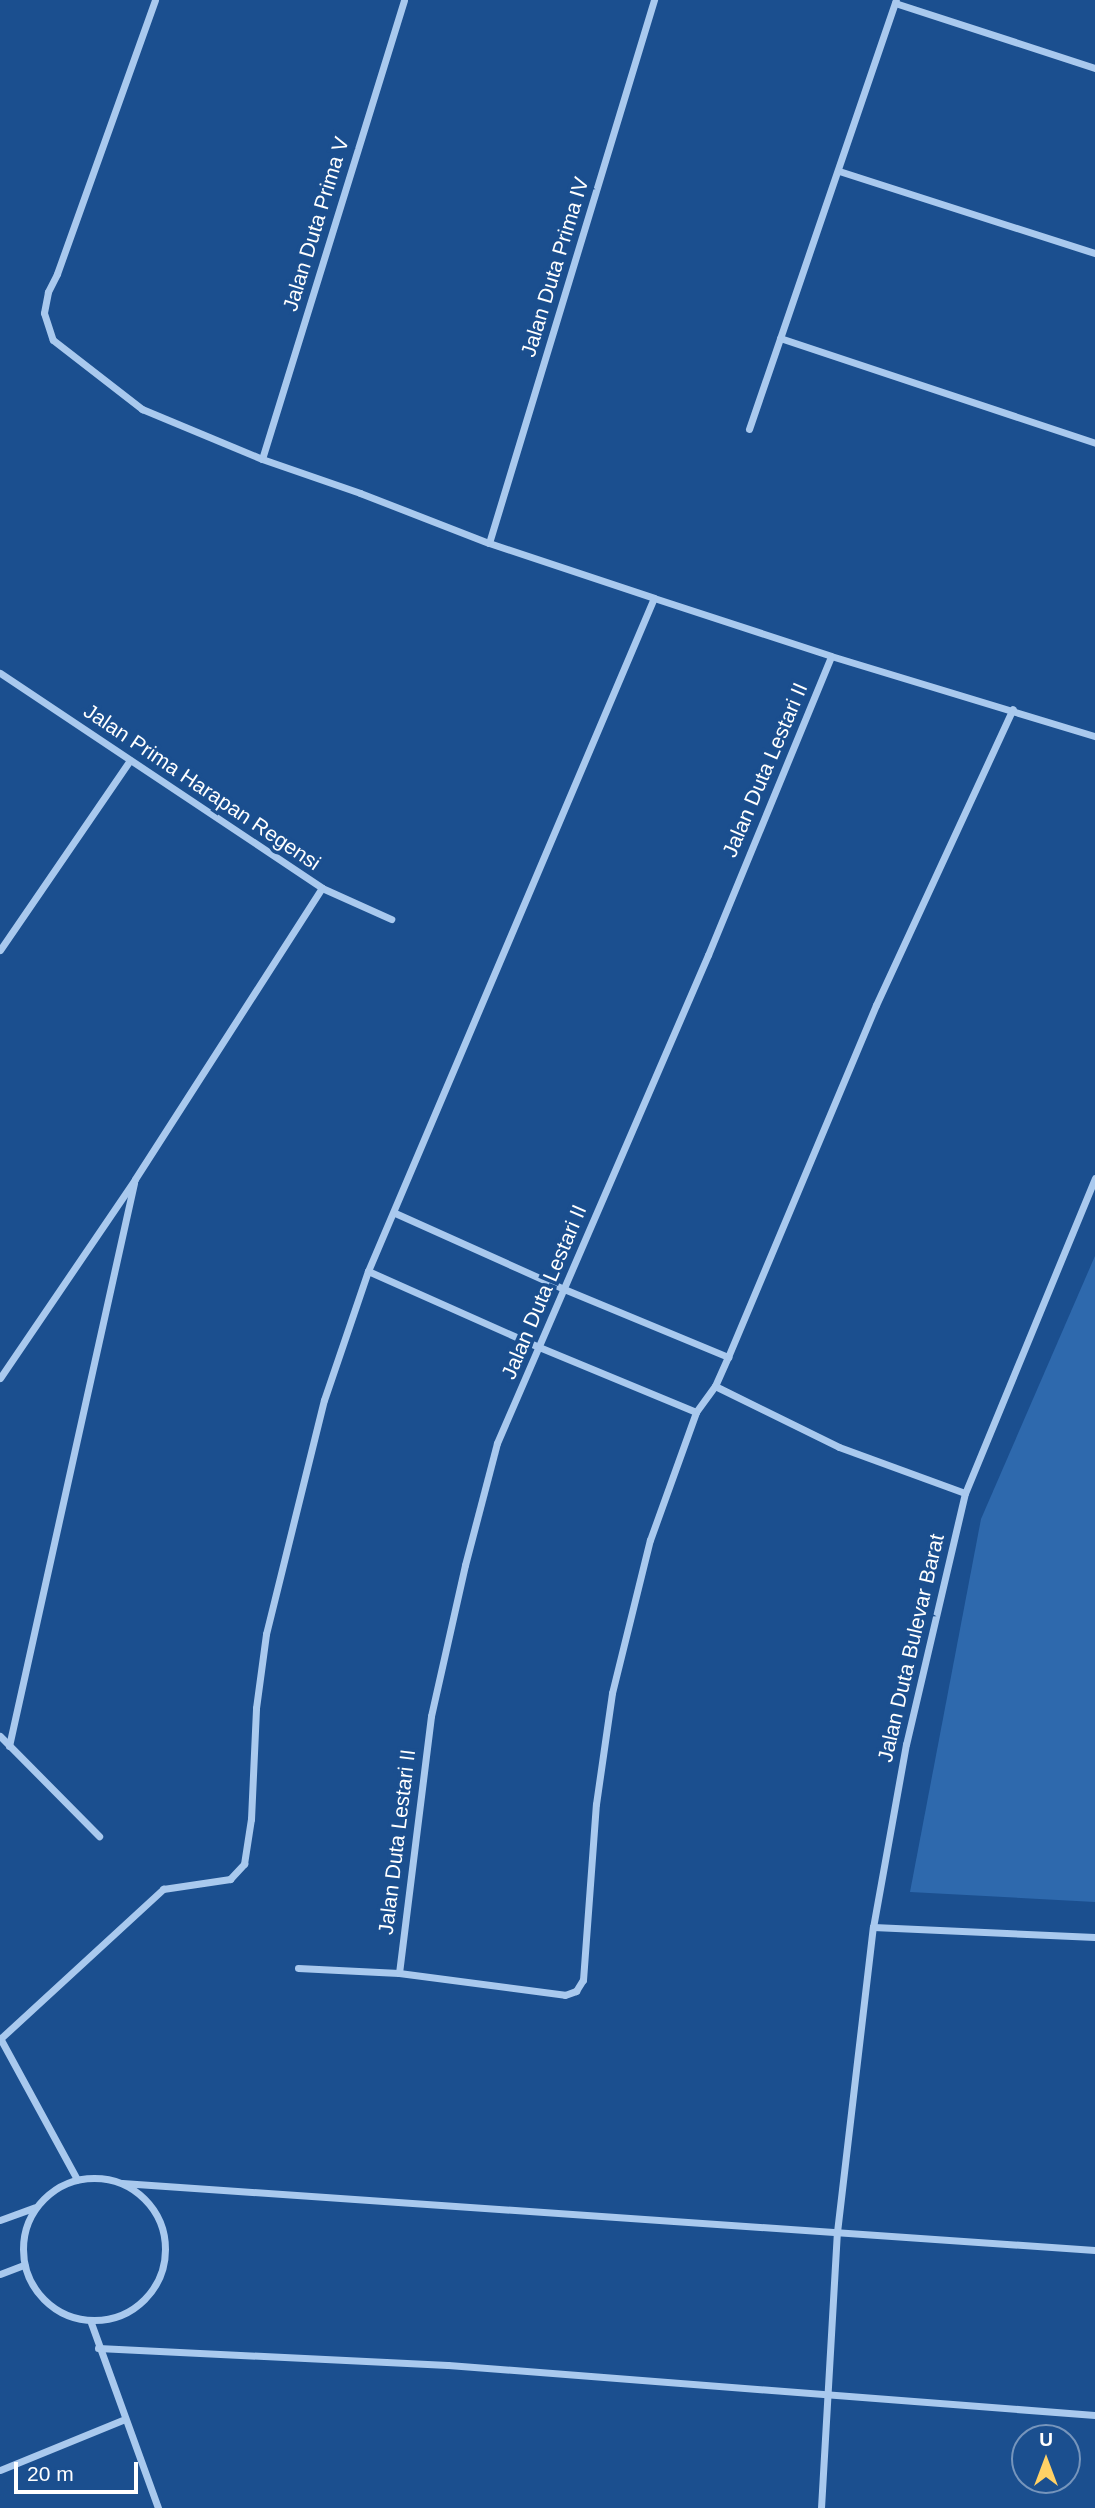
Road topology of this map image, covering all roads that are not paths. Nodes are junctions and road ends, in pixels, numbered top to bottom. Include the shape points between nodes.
1 (155, 0) edge
2 (404, 0) edge
3 (654, 0) edge
4 (895, 2) edge
5 (1095, 68) edge
6 (839, 171) junction
7 (1095, 253) edge
8 (780, 338) junction
9 (749, 429) dead end
10 (1095, 443) edge
11 (262, 459) junction
12 (489, 543) junction
13 (654, 598) junction
14 (831, 656) junction
15 (0, 673) edge
16 (1013, 709) junction
17 (1095, 736) edge
18 (130, 760) junction
19 (323, 888) junction
20 (391, 919) dead end
21 (0, 950) edge
22 (1095, 1178) edge
23 (135, 1179) junction
24 (395, 1213) junction
25 (368, 1271) junction
26 (564, 1289) junction
27 (539, 1347) junction
28 (728, 1357) junction
29 (0, 1378) edge
30 (715, 1386) junction
31 (696, 1412) junction
32 (965, 1493) junction
33 (0, 1736) edge
34 (9, 1746) junction
35 (99, 1836) dead end
36 (873, 1927) junction
37 (1095, 1937) edge
38 (298, 1968) dead end
39 (399, 1973) junction
40 (0, 2038) edge
41 (77, 2179) junction
42 (122, 2183) junction
43 (36, 2206) junction
44 (0, 2220) edge
45 (837, 2232) junction
46 (1095, 2250) edge
47 (24, 2265) junction
48 (0, 2274) edge
49 (90, 2320) junction
50 (98, 2348) junction
51 (827, 2396) junction
52 (1095, 2415) edge
53 (125, 2419) junction
54 (0, 2470) edge
55 (158, 2508) edge
56 (821, 2508) edge

1 - 11 street via 48,292 46,326 53,340 142,410
2 - 11 street, Jalan Duta Prima V
3 - 12 street, Jalan Duta Prima IV
4 - 5 street
4 - 6 street
6 - 7 street
6 - 8 street
8 - 9 street
8 - 10 street
11 - 12 street
12 - 13 street
13 - 14 street
13 - 24 street
14 - 16 street
14 - 26 street, Jalan Duta Lestari II
15 - 18 street, Jalan Prima Harapan Regensi
16 - 17 street
16 - 28 street via 876,1005
18 - 19 street, Jalan Prima Harapan Regensi
18 - 21 street
19 - 20 street, Jalan Prima Harapan Regensi
19 - 23 street
22 - 32 street, Jalan Duta Bulevar Barat
23 - 29 street
23 - 34 street
24 - 25 street
24 - 26 street
25 - 27 street
25 - 40 street via 324,1400 266,1634 244,1864 230,1879 163,1889
26 - 27 street, Jalan Duta Lestari II
26 - 28 street
27 - 31 street
27 - 39 street, Jalan Duta Lestari II via 497,1443 464,1565 424,1753
28 - 30 street
30 - 31 street
30 - 32 street via 839,1447
31 - 39 street via 650,1540 612,1693 596,1804 583,1980 576,1991 565,1995
32 - 36 street, Jalan Duta Bulevar Barat via 906,1744
33 - 34 street
34 - 35 street
36 - 37 street
36 - 45 street, Jalan Duta Bulevar Barat
38 - 39 street
40 - 41 street
41 - 42 street via 100,2177
41 - 43 street via 54,2189
42 - 45 street
42 - 49 street via 142,2195 158,2215 166,2239 165,2264 155,2288 138,2307 115,2318
43 - 44 street
43 - 47 street via 26,2224
45 - 46 street
45 - 51 street, Jalan Duta Bulevar Barat
47 - 48 street
47 - 49 street via 48,2304 67,2316
49 - 50 street
50 - 51 street via 448,2365
50 - 53 street
51 - 52 street
51 - 56 street, Jalan Duta Bulevar Barat
53 - 54 street
53 - 55 street

